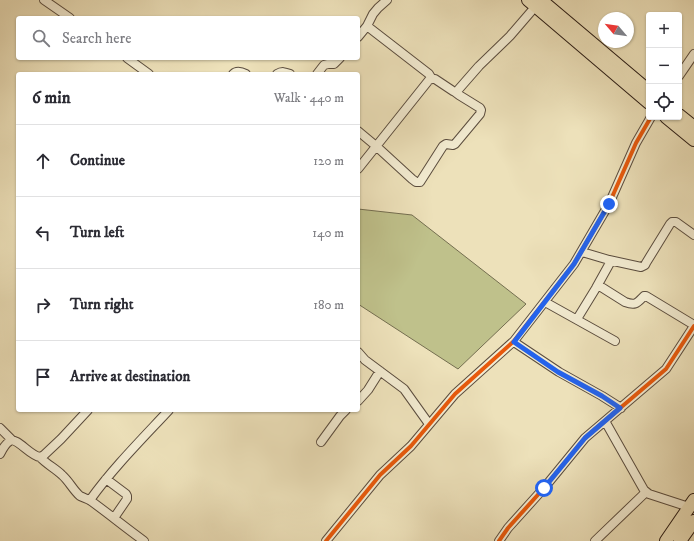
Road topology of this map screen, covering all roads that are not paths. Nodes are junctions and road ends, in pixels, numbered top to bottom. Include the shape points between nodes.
1 (44, 0) edge
2 (387, 0) edge
3 (535, 2) edge
4 (67, 16) edge
5 (367, 26) junction
6 (360, 34) edge
7 (694, 54) edge
8 (130, 60) edge
9 (338, 60) edge
10 (146, 72) edge
11 (319, 72) edge
12 (682, 72) edge
13 (432, 79) junction
14 (646, 89) edge
15 (455, 92) junction
16 (646, 100) edge
17 (682, 117) edge
18 (649, 120) edge
19 (670, 120) edge
20 (694, 127) edge
21 (360, 133) edge
22 (694, 140) edge
23 (376, 146) junction
24 (360, 166) edge
25 (694, 235) edge
26 (582, 252) junction
27 (611, 261) junction
28 (598, 285) junction
29 (545, 302) junction
30 (577, 319) junction
31 (694, 326) edge
32 (616, 340) dead end
33 (514, 342) junction
34 (360, 354) edge
35 (380, 370) junction
36 (360, 399) edge
37 (620, 408) junction
38 (86, 412) edge
39 (167, 412) edge
40 (344, 412) edge
41 (605, 421) junction
42 (429, 424) junction
43 (0, 428) edge
44 (12, 440) junction
45 (321, 442) dead end
46 (0, 454) edge
47 (40, 457) junction
48 (106, 479) junction
49 (646, 492) junction
50 (90, 500) junction
51 (692, 504) edge
52 (114, 518) junction
53 (694, 521) edge
54 (144, 541) edge
55 (326, 541) edge
56 (499, 541) edge
57 (595, 541) edge
58 (666, 541) edge
59 (680, 541) edge

1 - 4 street
2 - 5 street via 373,14
3 - 14 highway
3 - 15 street via 510,36
3 - 16 highway
5 - 6 street
5 - 13 street
7 - 12 street
8 - 10 street
9 - 11 street via 334,64 324,65
13 - 15 street
13 - 23 street
15 - 23 street via 480,108 480,114 455,144 443,146 420,182 412,179
17 - 20 highway
18 - 26 street via 636,143 609,204
19 - 22 highway
21 - 23 street
23 - 24 street
25 - 27 street via 676,222 672,222 643,266
26 - 27 street
26 - 29 street
27 - 28 street
28 - 30 street
28 - 31 street via 633,305 646,296
29 - 30 street
29 - 33 street
30 - 32 street
31 - 37 street via 666,369
33 - 37 street via 558,372
33 - 42 street via 455,394
34 - 35 street
35 - 36 street
35 - 42 street via 404,389
37 - 41 street
38 - 47 street
39 - 48 street
40 - 45 street
41 - 49 street
41 - 56 street via 585,438
42 - 55 street via 412,446 380,475
43 - 44 street
44 - 46 street
44 - 47 street
47 - 50 street via 61,474 80,496
48 - 50 street
48 - 52 street via 127,496
49 - 51 street
49 - 57 street
50 - 52 street
51 - 58 highway
52 - 54 street
53 - 59 highway

